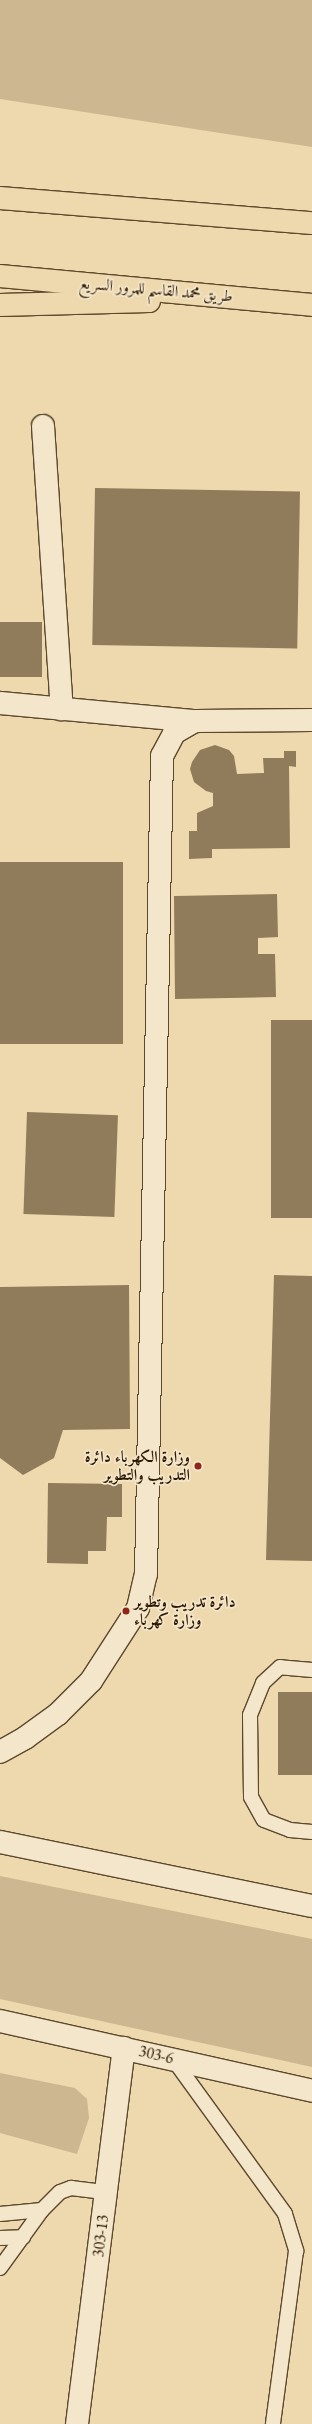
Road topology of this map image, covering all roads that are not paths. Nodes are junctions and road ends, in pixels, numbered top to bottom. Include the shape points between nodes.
1 (0, 198) edge
2 (312, 223) edge
3 (0, 276) edge
4 (253, 299) junction
5 (0, 305) edge
6 (312, 305) edge
7 (43, 426) dead end
8 (0, 703) edge
9 (62, 709) junction
10 (312, 720) edge
11 (195, 721) junction
12 (312, 1670) edge
13 (0, 1752) edge
14 (312, 1832) edge
15 (0, 1842) edge
16 (312, 1906) edge
17 (0, 2021) edge
18 (124, 2048) junction
19 (173, 2059) junction
20 (312, 2091) edge
21 (106, 2192) junction
22 (42, 2210) junction
23 (0, 2214) edge
24 (23, 2237) junction
25 (0, 2238) edge
26 (2, 2263) edge
27 (77, 2424) edge
28 (273, 2424) edge

1 - 2 highway
3 - 4 highway, طريق محمد القاسم للمرور السريع
4 - 5 highway
4 - 6 highway, طريق محمد القاسم للمرور السريع
7 - 9 street
8 - 9 street
9 - 11 street
10 - 11 street
11 - 13 street via 174,733 162,756 146,1574 138,1608 91,1680 58,1714
12 - 14 lane via 280,1667 263,1683 250,1715 251,1798 264,1820 290,1830
15 - 16 street
17 - 18 street, 303-6
18 - 19 street, 303-6
18 - 21 street, 303-13
19 - 20 street, 303-6
19 - 28 lane via 284,2214 296,2251
21 - 22 lane via 71,2188 60,2192
21 - 27 street, 303-13
22 - 23 lane
22 - 24 lane
24 - 25 lane
24 - 26 lane

